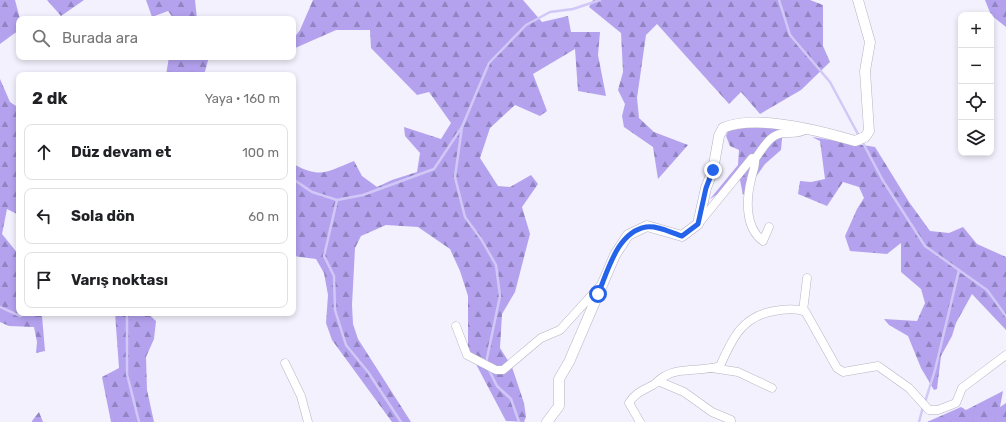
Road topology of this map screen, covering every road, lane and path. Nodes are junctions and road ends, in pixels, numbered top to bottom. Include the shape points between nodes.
1 (858, 0) edge
2 (805, 130) junction
3 (756, 159) junction
4 (698, 224) junction
5 (769, 227) dead end
6 (807, 278) dead end
7 (604, 280) junction
8 (803, 311) junction
9 (456, 326) dead end
10 (1006, 355) edge
11 (285, 363) dead end
12 (712, 368) junction
13 (658, 381) junction
14 (772, 388) dead end
15 (308, 422) edge
16 (547, 422) edge
17 (640, 422) edge
18 (731, 422) edge

1 - 2 street via 870,42 865,71 869,131 865,137 855,140
2 - 3 street via 799,133 779,133 768,140
2 - 4 street via 754,121 731,124 723,128
3 - 4 street via 752,158 746,163
3 - 5 street via 748,211 756,236 763,241
4 - 7 street via 682,236 647,226 628,235 615,255
6 - 8 street
7 - 9 street via 560,330 541,338 503,370 496,370 467,355
7 - 16 street via 560,379 559,406
8 - 10 street via 811,320 837,368 843,372 878,366 909,388 929,410 938,410 956,403 962,388
8 - 12 street via 779,310 751,318 738,330 720,366
11 - 15 street via 301,396
12 - 13 street via 685,370
12 - 14 street via 738,372
13 - 17 street via 634,394 629,403
13 - 18 street via 684,392

